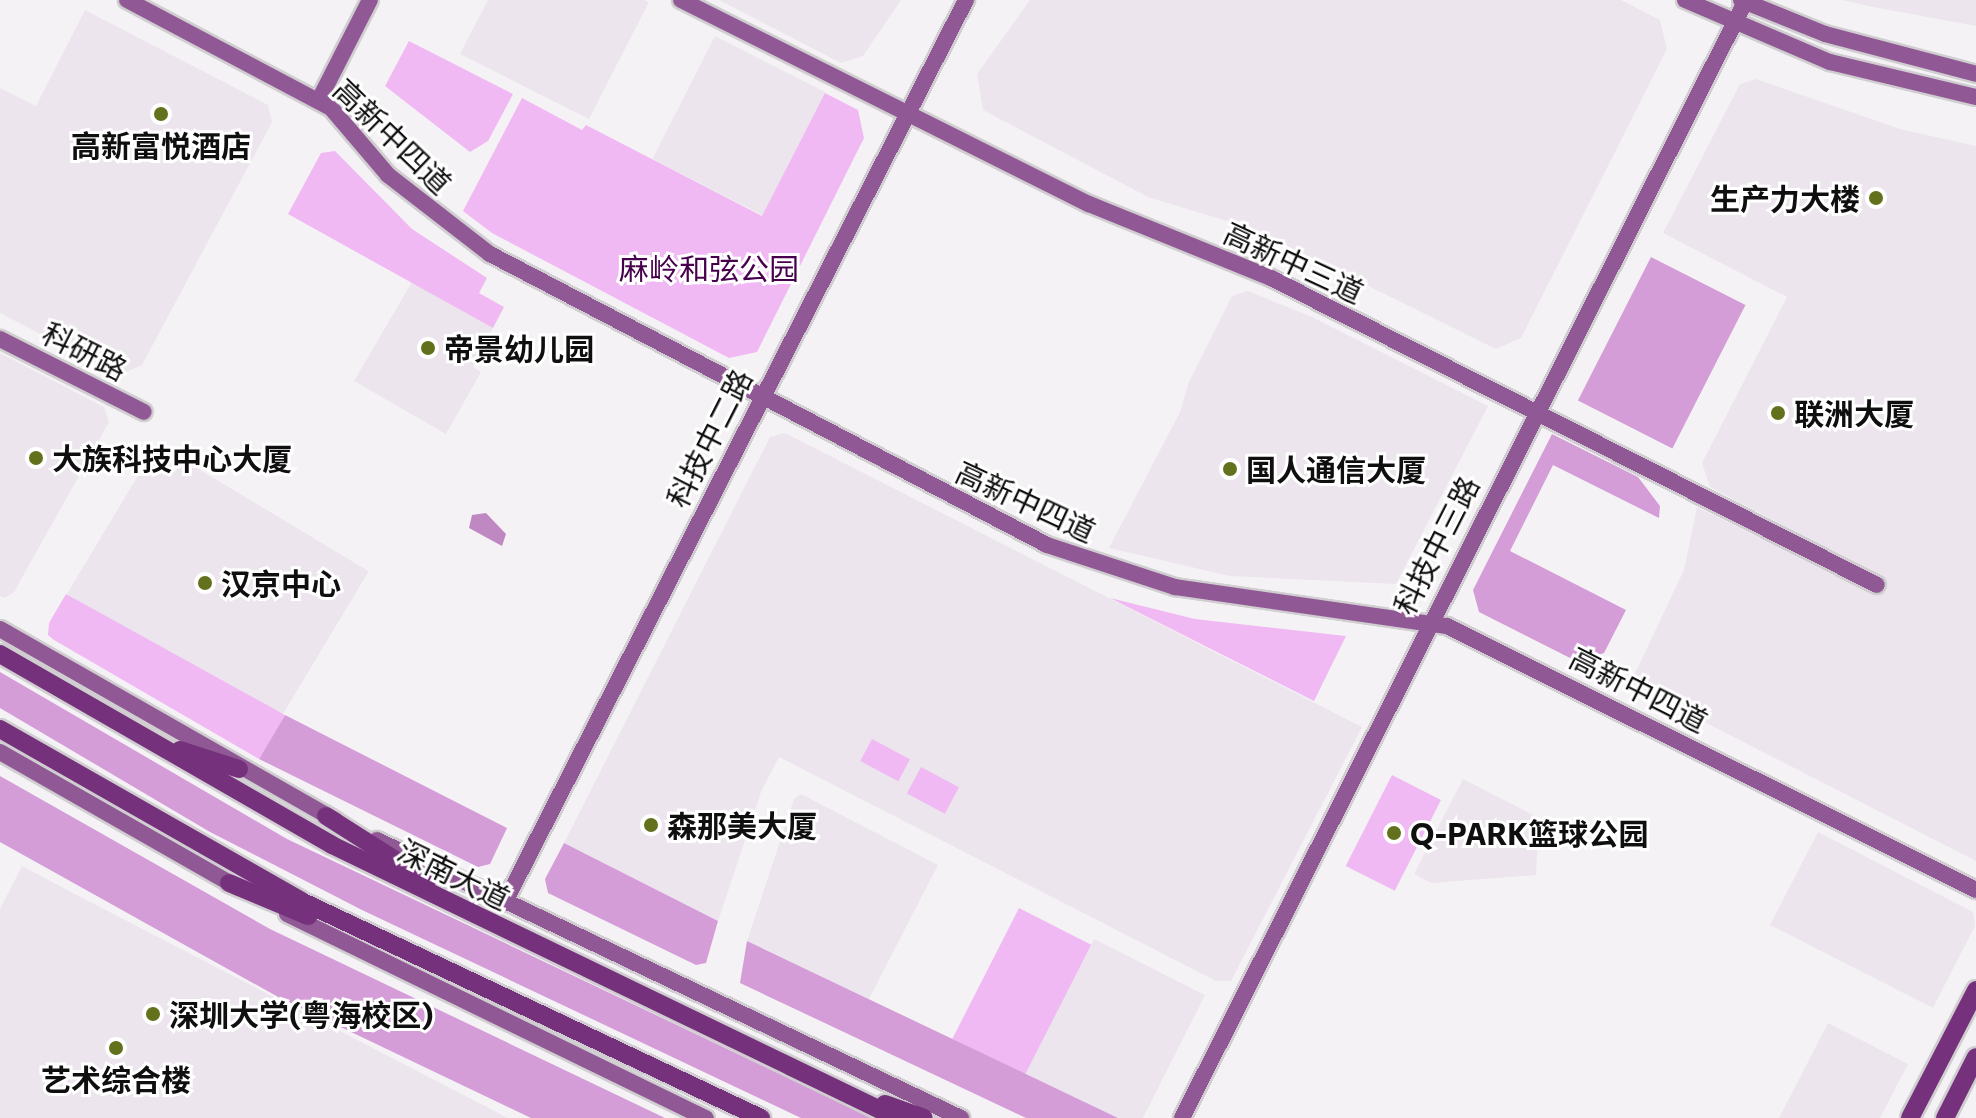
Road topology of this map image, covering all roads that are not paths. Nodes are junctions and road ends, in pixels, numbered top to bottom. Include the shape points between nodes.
1 (127, 0) edge
2 (370, 0) edge
3 (681, 0) edge
4 (966, 0) edge
5 (1685, 0) edge
6 (1744, 1) edge
7 (1734, 24) junction
8 (1976, 74) edge
9 (1976, 97) edge
10 (319, 100) junction
11 (904, 115) junction
12 (0, 339) edge
13 (761, 398) junction
14 (144, 412) dead end
15 (1535, 413) junction
16 (1877, 585) dead end
17 (1430, 620) junction
18 (0, 629) edge
19 (0, 654) edge
20 (0, 729) edge
21 (143, 738) junction
22 (0, 742) edge
23 (0, 752) edge
24 (55, 761) junction
25 (239, 769) junction
26 (326, 816) junction
27 (229, 883) junction
28 (1976, 890) edge
29 (505, 902) junction
30 (507, 932) junction
31 (462, 979) junction
32 (1976, 990) edge
33 (1976, 1057) edge
34 (1935, 1069) junction
35 (823, 1081) junction
36 (1963, 1083) junction
37 (706, 1118) edge
38 (761, 1118) edge
39 (897, 1118) edge
40 (924, 1118) edge
41 (961, 1118) edge
42 (1182, 1118) edge
43 (1910, 1118) edge
44 (1945, 1118) edge

1 - 10 main road, 高新中四道
2 - 10 main road
3 - 11 main road, 高新中三道
4 - 11 main road, 科技中二路
5 - 7 main road
6 - 7 main road, 科技中三路
6 - 8 main road via 1825,34
7 - 9 main road via 1830,62
7 - 15 main road, 科技中三路
10 - 13 main road, 高新中四道 via 388,175 457,232
11 - 13 main road, 科技中二路
11 - 15 main road, 高新中三道 via 1116,216 1271,278
12 - 14 main road, 科研路
13 - 17 main road, 高新中四道 via 1047,545 1114,571 1218,595
13 - 29 main road, 科技中二路
15 - 16 main road, 高新中三道
15 - 17 main road, 科技中三路
17 - 28 main road, 高新中四道
17 - 42 main road, 科技中三路
18 - 25 main road
19 - 21 main road, 深南大道
20 - 24 main road
21 - 25 main road
21 - 30 main road, 深南大道 via 332,845
22 - 24 main road
23 - 27 main road
24 - 31 main road via 275,887
25 - 26 main road
26 - 29 main road
26 - 30 main road
27 - 31 main road
27 - 37 main road
29 - 41 main road
30 - 35 main road, 深南大道
31 - 38 main road
32 - 34 main road
33 - 36 main road
34 - 36 main road
34 - 43 main road
35 - 39 main road, 深南大道
35 - 40 main road
36 - 44 main road

